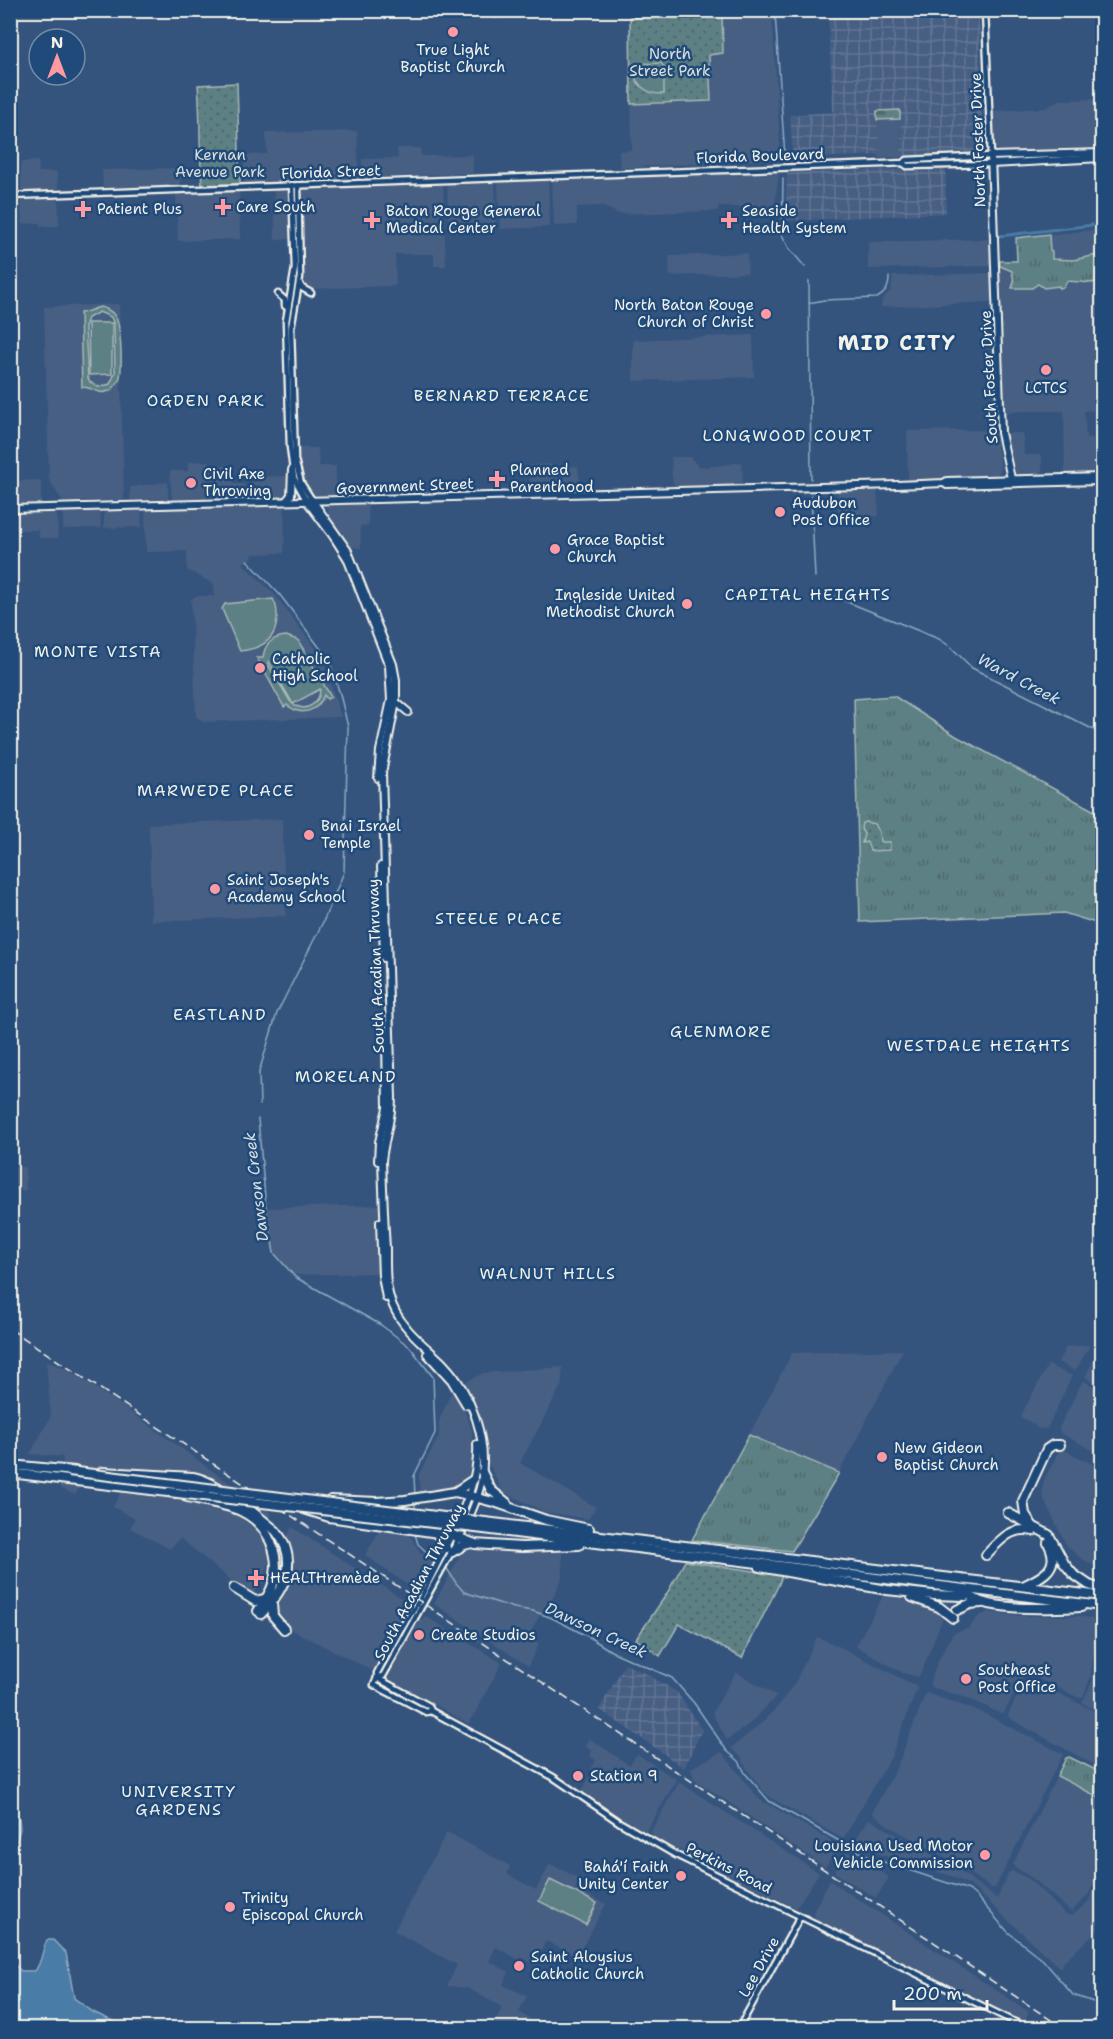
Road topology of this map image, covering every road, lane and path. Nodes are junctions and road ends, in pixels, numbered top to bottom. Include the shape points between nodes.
1 (985, 10) edge
2 (1102, 153) edge
3 (991, 156) junction
4 (1102, 158) edge
5 (903, 163) junction
6 (991, 164) junction
7 (617, 174) joint
8 (295, 185) junction
9 (10, 196) edge
10 (995, 268) joint
11 (299, 282) junction
12 (294, 293) junction
13 (311, 293) dead end
14 (278, 294) dead end
15 (288, 308) junction
16 (1008, 463) junction
17 (292, 470) junction
18 (994, 479) junction
19 (1102, 479) edge
20 (1012, 481) junction
21 (944, 483) junction
22 (309, 500) junction
23 (331, 500) junction
24 (285, 501) junction
25 (10, 509) edge
26 (329, 522) junction
27 (396, 702) junction
28 (408, 712) dead end
29 (1060, 1445) dead end
30 (10, 1466) edge
31 (69, 1472) junction
32 (482, 1472) junction
33 (10, 1473) edge
34 (56, 1474) junction
35 (473, 1480) junction
36 (169, 1492) junction
37 (454, 1492) junction
38 (473, 1496) junction
39 (276, 1497) junction
40 (300, 1507) junction
41 (515, 1509) junction
42 (1007, 1515) dead end
43 (485, 1526) junction
44 (1033, 1529) junction
45 (435, 1533) junction
46 (456, 1536) junction
47 (609, 1536) junction
48 (472, 1543) junction
49 (605, 1544) junction
50 (447, 1553) junction
51 (986, 1555) dead end
52 (735, 1560) junction
53 (1023, 1586) junction
54 (234, 1588) dead end
55 (1102, 1589) edge
56 (887, 1590) junction
57 (1102, 1596) edge
58 (269, 1600) junction
59 (985, 1603) junction
60 (1102, 1606) edge
61 (957, 1610) dead end
62 (260, 1612) dead end
63 (953, 1618) dead end
64 (284, 1629) dead end
65 (377, 1678) junction
66 (375, 1684) joint
67 (431, 1711) junction
68 (800, 1917) junction
69 (739, 2028) edge
70 (1027, 2028) edge

1 - 3 main road, North Foster Drive
2 - 3 main road, Florida Boulevard
3 - 5 main road, Florida Boulevard
3 - 6 main road, North Foster Drive
4 - 6 main road, Florida Boulevard
5 - 6 main road, Florida Boulevard
5 - 7 main road, Florida Boulevard
6 - 10 main road, North Foster Drive
7 - 8 main road, Florida Street
8 - 9 main road, Florida Street
8 - 11 main road
8 - 12 main road
10 - 16 main road, South Foster Drive via 1001,433
11 - 12 main road
11 - 13 main road
12 - 15 main road, South Acadian Thruway
12 - 22 main road, South Acadian Thruway via 291,328 295,460
14 - 15 main road
15 - 17 main road, South Acadian Thruway
16 - 18 main road
16 - 20 main road, South Foster Drive
17 - 22 main road, South Acadian Thruway via 296,484
17 - 24 main road via 291,495
18 - 20 main road, Government Street
18 - 21 main road, Government Street
19 - 20 main road, Government Street
20 - 21 main road, Government Street
21 - 23 main road, Government Street
22 - 23 main road, Government Street
22 - 24 main road, Government Street
22 - 26 main road, South Acadian Thruway
22 - 35 main road, South Acadian Thruway via 347,558 391,678 390,708 378,767 387,1101 378,1154 383,1290 398,1322 451,1380 467,1407 477,1442
23 - 26 main road via 324,507
24 - 25 main road, Government Street
26 - 27 main road, South Acadian Thruway via 353,560 383,635 394,668
27 - 28 main road
27 - 32 main road, South Acadian Thruway via 382,779 392,1098 382,1161 387,1284 400,1319 447,1367 465,1394 477,1427
29 - 44 highway via 1047,1449 1023,1498 1023,1509
30 - 34 highway
31 - 34 highway
31 - 39 highway, bridge
31 - 58 highway, bridge via 200,1478 211,1483 283,1539 287,1573 284,1584
32 - 38 main road, South Acadian Thruway
32 - 41 highway via 490,1490
33 - 34 highway
34 - 36 highway
35 - 37 highway
35 - 38 main road, South Acadian Thruway
36 - 40 highway, bridge
36 - 58 highway, bridge via 238,1510 259,1524 269,1537 275,1557
37 - 38 highway
37 - 39 highway, bridge via 377,1502
38 - 41 highway
38 - 46 main road, South Acadian Thruway
39 - 43 highway, bridge
40 - 43 highway, bridge
40 - 45 highway, bridge via 329,1517
41 - 47 highway via 546,1520 606,1532
42 - 44 highway
43 - 47 highway
43 - 49 highway
44 - 51 highway via 1009,1533
44 - 53 highway via 1048,1542 1052,1560 1043,1577
44 - 55 highway via 1051,1538 1073,1574
45 - 46 highway
45 - 50 highway via 441,1537
46 - 48 highway
46 - 50 main road, South Acadian Thruway
47 - 53 highway
48 - 49 highway via 522,1547
48 - 50 highway
49 - 52 highway
50 - 65 main road, South Acadian Thruway via 383,1676
52 - 56 highway via 770,1570
52 - 60 highway
53 - 57 highway
54 - 58 highway via 255,1601
56 - 59 highway via 926,1595 966,1594
56 - 63 highway via 939,1607
58 - 62 highway
58 - 64 highway via 273,1616
59 - 60 highway via 1025,1608
59 - 61 highway via 971,1603
65 - 66 main road, South Acadian Thruway
65 - 67 main road, Perkins Road via 429,1706
66 - 67 main road, Perkins Road via 426,1712
67 - 68 main road, Perkins Road via 553,1777 645,1838
68 - 69 main road, Lee Drive
68 - 70 main road, Perkins Road

